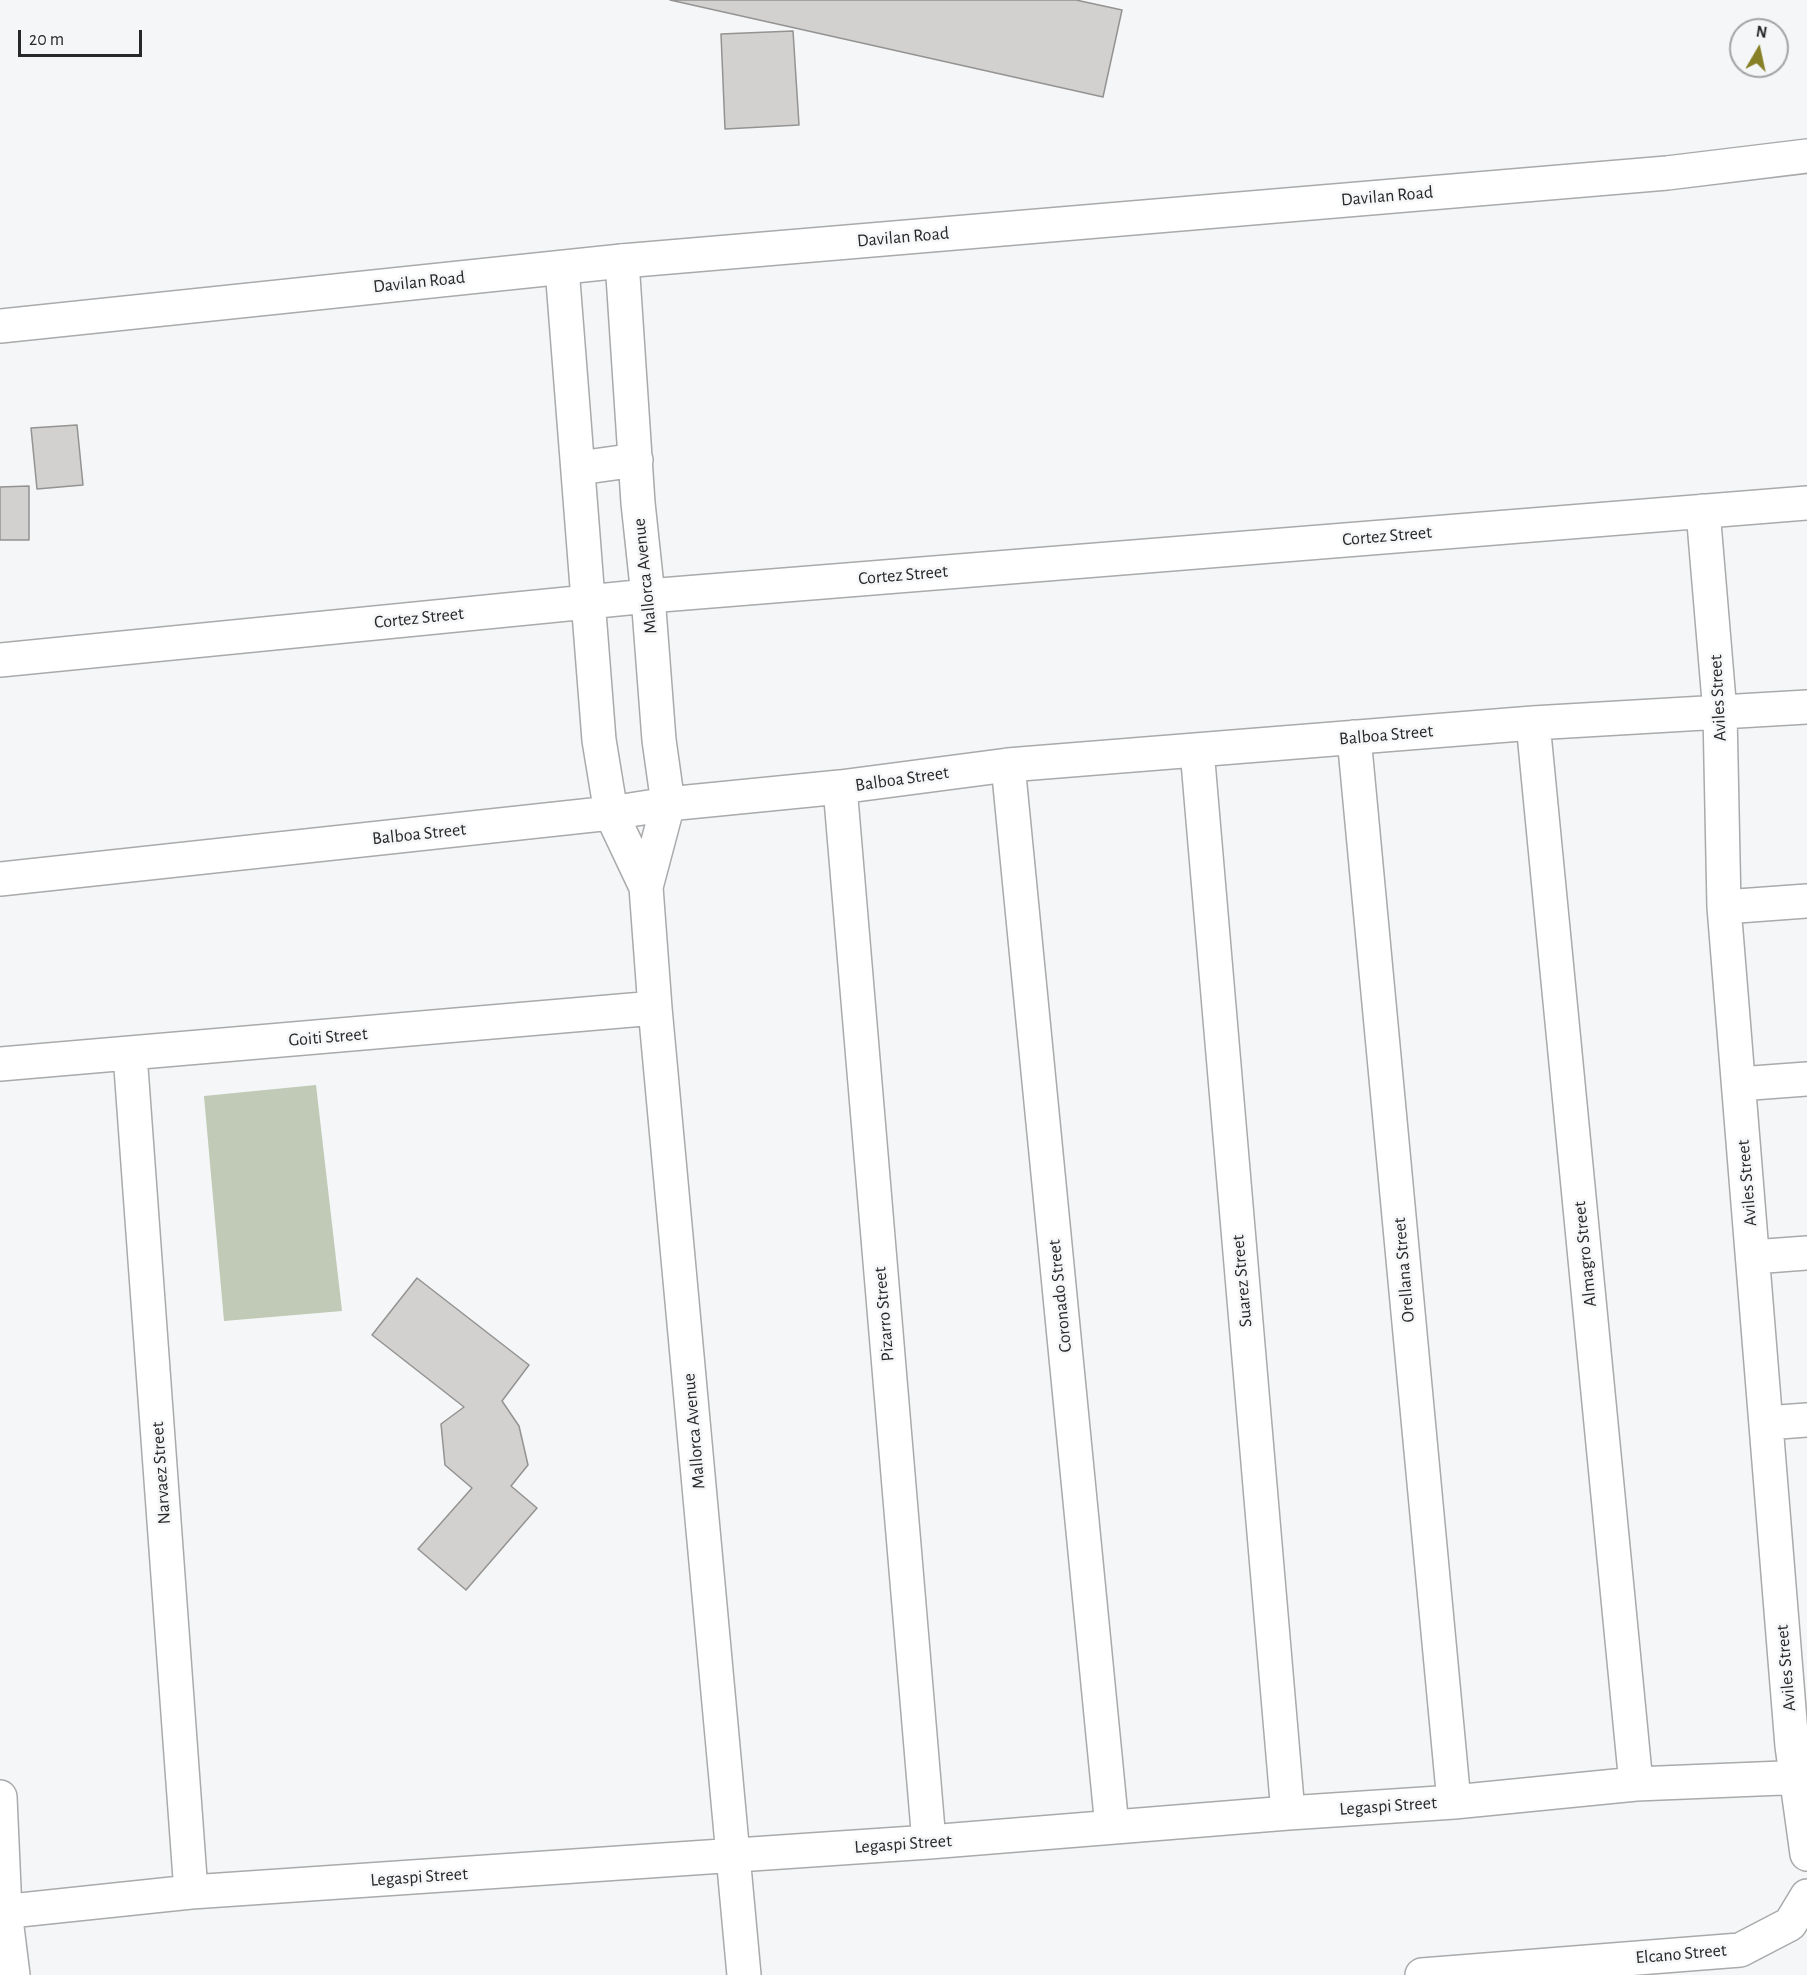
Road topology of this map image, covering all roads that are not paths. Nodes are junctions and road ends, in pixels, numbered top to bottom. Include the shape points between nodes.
1 (1807, 156) edge
2 (622, 261) junction
3 (562, 268) junction
4 (0, 326) edge
5 (636, 460) junction
6 (579, 468) junction
7 (1807, 503) edge
8 (1704, 511) junction
9 (648, 596) junction
10 (588, 602) junction
11 (0, 660) edge
12 (1807, 707) edge
13 (1720, 713) junction
14 (1533, 723) junction
15 (1354, 737) junction
16 (1197, 750) junction
17 (1008, 765) junction
18 (840, 787) junction
19 (668, 804) junction
20 (611, 813) junction
21 (0, 879) edge
22 (646, 887) junction
23 (1807, 900) edge
24 (1724, 907) junction
25 (656, 1008) junction
26 (130, 1054) junction
27 (0, 1064) edge
28 (1807, 1079) edge
29 (1739, 1084) junction
30 (1807, 1253) edge
31 (1753, 1257) junction
32 (1807, 1420) edge
33 (1766, 1423) junction
34 (1794, 1599) edge
35 (1802, 1778) edge
36 (1636, 1784) junction
37 (0, 1797) edge
38 (1454, 1802) junction
39 (1288, 1813) junction
40 (1112, 1827) junction
41 (929, 1842) junction
42 (1807, 1854) edge
43 (733, 1856) junction
44 (191, 1892) junction
45 (1807, 1896) edge
46 (3, 1912) edge
47 (13, 1975) edge
48 (744, 1975) edge
49 (1422, 1975) edge

1 - 2 street, Davilan Road via 1667,173
2 - 3 street, Davilan Road
2 - 5 street, Mallorca Avenue
3 - 4 street, Davilan Road
3 - 6 street, Mallorca Avenue
5 - 6 street
5 - 9 street, Mallorca Avenue
6 - 10 street, Mallorca Avenue
7 - 8 street, Cortez Street
8 - 9 street, Cortez Street
8 - 13 street, Aviles Street
9 - 10 street, Cortez Street
9 - 19 street, Mallorca Avenue
10 - 11 street, Cortez Street
10 - 20 street, Mallorca Avenue via 599,740
12 - 13 street, Balboa Street
13 - 14 street, Balboa Street
13 - 24 street, Aviles Street
14 - 15 street, Balboa Street
14 - 36 street, Almagro Street
15 - 16 street, Balboa Street
15 - 38 street, Orellana Street
16 - 17 street, Balboa Street
16 - 39 street, Suarez Street
17 - 18 street, Balboa Street
17 - 40 street, Coronado Street
18 - 19 street, Balboa Street
18 - 41 street, Pizarro Street
19 - 20 street, Balboa Street
19 - 22 street, Mallorca Avenue
20 - 21 street, Balboa Street
20 - 22 street, Mallorca Avenue
22 - 25 street, Mallorca Avenue
23 - 24 street
24 - 29 street, Aviles Street
25 - 26 street, Goiti Street
25 - 43 street, Mallorca Avenue
26 - 27 street, Goiti Street
26 - 44 street, Narvaez Street
28 - 29 street
29 - 31 street, Aviles Street
30 - 31 street
31 - 33 street, Aviles Street
32 - 33 street
33 - 34 street, Aviles Street
34 - 35 street, Aviles Street
35 - 36 street, Legaspi Street
35 - 42 street, Aviles Street
36 - 38 street, Legaspi Street
37 - 46 street
38 - 39 street, Legaspi Street
39 - 40 street, Legaspi Street
40 - 41 street, Legaspi Street
41 - 43 street, Legaspi Street
43 - 44 street, Legaspi Street
43 - 48 street, Mallorca Avenue
44 - 46 street, Legaspi Street
45 - 49 street, Elcano Street via 1790,1924 1740,1950
46 - 47 street

